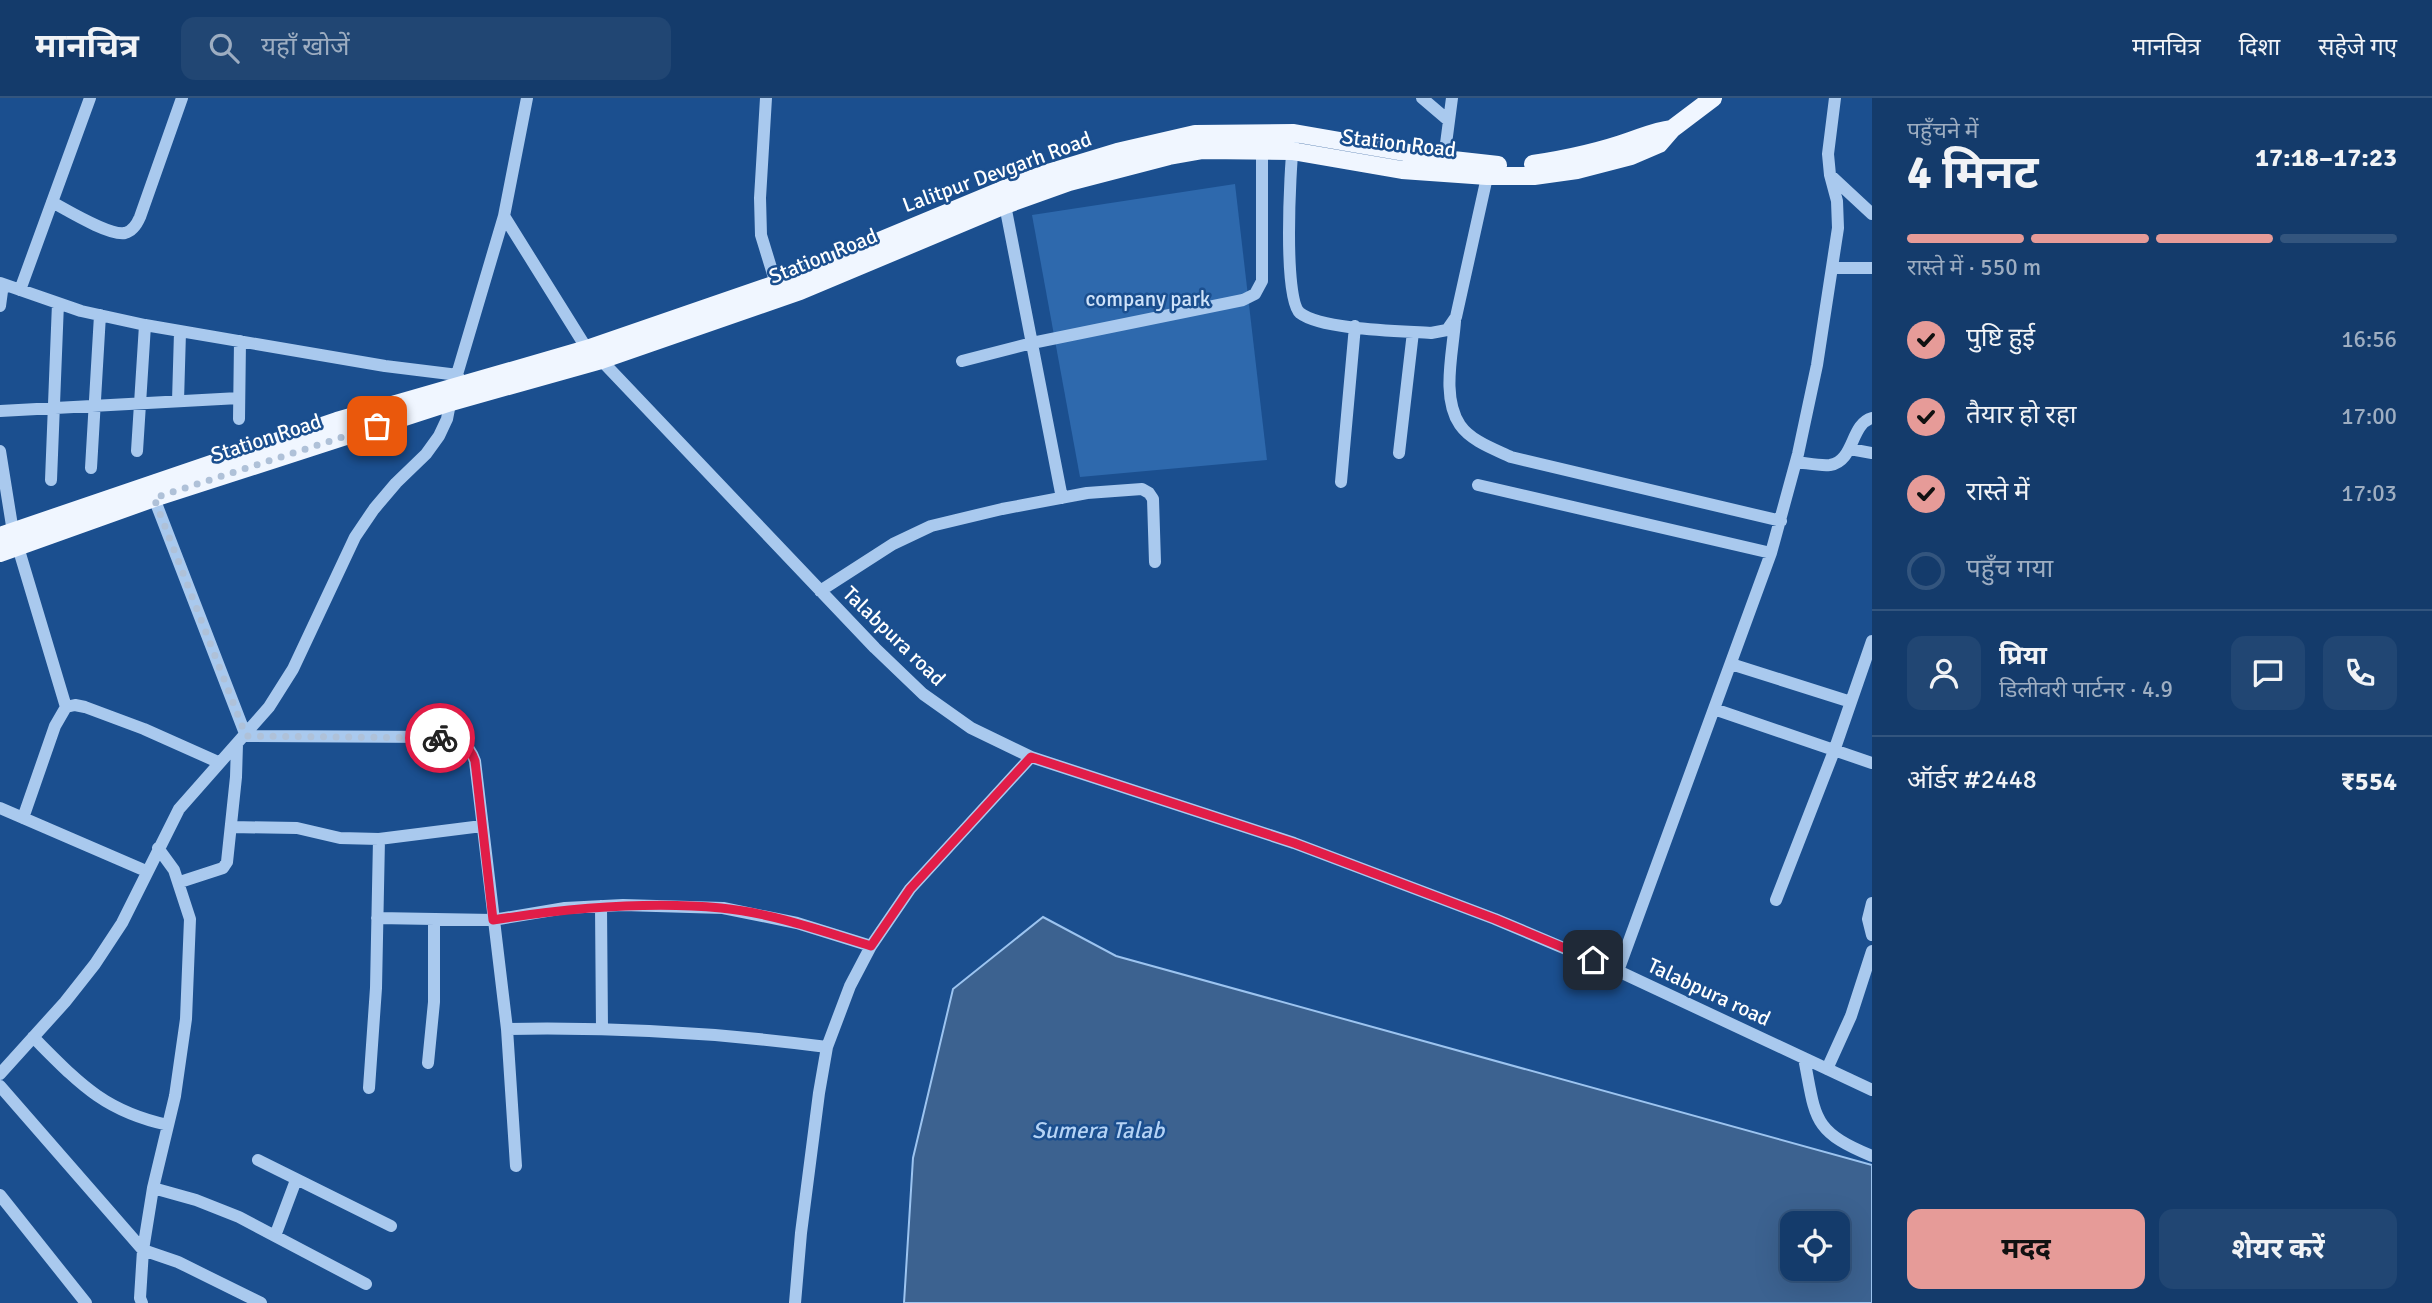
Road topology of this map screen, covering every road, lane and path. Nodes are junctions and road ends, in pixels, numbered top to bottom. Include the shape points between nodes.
1 (90, 98) edge
2 (182, 98) edge
3 (527, 98) edge
4 (766, 98) edge
5 (1422, 98) edge
6 (1452, 98) edge
7 (1713, 98) edge
8 (1835, 98) edge
9 (1449, 121) junction
10 (1293, 142) junction
11 (1262, 150) junction
12 (1444, 159) junction
13 (1488, 171) junction
14 (1830, 175) junction
15 (52, 202) junction
16 (1005, 205) junction
17 (1872, 214) edge
18 (504, 216) junction
19 (1833, 268) junction
20 (1872, 268) edge
21 (1, 283) edge
22 (776, 284) junction
23 (20, 290) junction
24 (58, 303) junction
25 (0, 306) edge
26 (100, 315) junction
27 (1455, 317) junction
28 (145, 325) junction
29 (1355, 326) junction
30 (180, 332) junction
31 (1413, 332) junction
32 (240, 341) junction
33 (1032, 342) junction
34 (594, 354) junction
35 (962, 361) dead end
36 (454, 388) junction
37 (239, 398) junction
38 (178, 401) junction
39 (140, 403) junction
40 (94, 406) junction
41 (54, 408) junction
42 (0, 411) edge
43 (1872, 418) edge
44 (239, 419) dead end
45 (1850, 449) junction
46 (0, 451) edge
47 (137, 451) dead end
48 (1399, 453) dead end
49 (1872, 453) edge
50 (1796, 462) junction
51 (1, 465) edge
52 (92, 468) dead end
53 (51, 480) dead end
54 (1340, 482) dead end
55 (1478, 485) dead end
56 (154, 498) junction
57 (1062, 498) junction
58 (1780, 521) junction
59 (8, 542) edge
60 (1771, 552) junction
61 (1155, 562) dead end
62 (820, 591) junction
63 (1872, 641) edge
64 (1731, 664) junction
65 (1868, 664) edge
66 (1851, 702) junction
67 (66, 707) junction
68 (1714, 709) junction
69 (242, 740) junction
70 (1834, 751) junction
71 (1031, 757) junction
72 (218, 762) junction
73 (1872, 763) edge
74 (0, 808) edge
75 (23, 818) junction
76 (482, 826) junction
77 (232, 827) junction
78 (379, 839) junction
79 (158, 848) junction
80 (146, 871) junction
81 (180, 882) junction
82 (1776, 900) dead end
83 (1872, 904) edge
84 (601, 906) junction
85 (377, 918) junction
86 (434, 919) junction
87 (493, 920) junction
88 (1871, 933) edge
89 (871, 946) junction
90 (1872, 951) edge
91 (1618, 971) junction
92 (507, 1029) junction
93 (603, 1029) junction
94 (33, 1037) junction
95 (827, 1047) junction
96 (1804, 1058) junction
97 (428, 1063) dead end
98 (1827, 1069) junction
99 (0, 1074) edge
100 (0, 1086) edge
101 (369, 1088) dead end
102 (1872, 1090) edge
103 (168, 1125) junction
104 (1872, 1156) edge
105 (258, 1160) dead end
106 (516, 1166) dead end
107 (296, 1180) junction
108 (153, 1188) junction
109 (0, 1195) edge
110 (391, 1226) dead end
111 (275, 1236) junction
112 (143, 1250) junction
113 (366, 1284) dead end
114 (86, 1303) edge
115 (142, 1303) edge
116 (261, 1303) edge
117 (795, 1303) edge

1 - 15 street
2 - 15 street via 132,230 114,232
3 - 18 street
4 - 22 street via 761,235
5 - 9 street
6 - 9 street
7 - 13 main road, Lalitpur Devgarh Road via 1672,129 1561,160
8 - 14 street
9 - 12 street
10 - 11 main road, Station Road
10 - 12 main road, Lalitpur Devgarh Road
10 - 13 main road, Station Road via 1402,170
10 - 22 main road, Lalitpur Devgarh Road via 1195,134 1117,152 1002,190
10 - 29 street via 1293,301 1299,312 1320,323
11 - 16 main road, Station Road via 1203,150 1169,156 1069,182
11 - 33 street via 1262,281 1255,294
12 - 13 main road, Lalitpur Devgarh Road
13 - 27 street
14 - 17 street
14 - 19 street via 1838,228
15 - 23 street
16 - 33 street
16 - 34 main road, Station Road via 800,291
18 - 34 street, Talabpura road
18 - 36 street
19 - 20 street
19 - 50 street
21 - 23 street
21 - 25 street
22 - 34 main road, Lalitpur Devgarh Road
23 - 24 street
24 - 26 street
24 - 41 street
26 - 28 street
26 - 40 street
27 - 31 street via 1447,330
27 - 58 street via 1453,409 1461,426 1479,442 1511,457
28 - 30 street
28 - 39 street
29 - 31 street
29 - 54 street
30 - 32 street
30 - 38 street
31 - 48 street
32 - 36 street via 385,366
32 - 37 street
33 - 35 street
33 - 57 street
34 - 36 main road, Lalitpur Devgarh Road
34 - 62 street, Talabpura road
36 - 56 main road, Station Road
36 - 59 main road, Lalitpur Devgarh Road via 337,421
36 - 69 street via 439,436 355,537 293,669
37 - 38 street
37 - 44 street
38 - 39 street
39 - 40 street
39 - 47 street
40 - 41 street
40 - 52 street
41 - 42 street
41 - 53 street
43 - 45 street via 1863,422
45 - 49 street
45 - 50 street via 1832,465
46 - 51 street
50 - 58 street
51 - 59 street
55 - 60 street
56 - 59 main road, Station Road
56 - 69 street
57 - 61 street via 1133,489 1149,493 1155,510
57 - 62 street via 931,526 893,544
58 - 60 street
59 - 67 street
60 - 64 street
62 - 71 street, Talabpura road via 923,694 971,728
63 - 65 street
64 - 66 street
64 - 68 street
65 - 66 street
66 - 70 street
67 - 72 street via 85,707
67 - 75 street
68 - 70 street
68 - 91 street
69 - 72 street
69 - 76 street via 437,737 463,742 475,761
69 - 77 street
70 - 73 street
70 - 82 street
71 - 89 street via 910,889
71 - 91 street, Talabpura road via 1294,843
72 - 79 street via 179,808
74 - 75 street
75 - 80 street
76 - 78 street
76 - 87 street
77 - 78 street via 297,828 340,838
77 - 81 street via 223,868
78 - 85 street
79 - 80 street
79 - 81 street
80 - 94 street via 102,954
81 - 103 street via 190,919 186,1018
83 - 88 street
84 - 87 street
84 - 89 street via 723,908 797,923
84 - 93 street
85 - 86 street
85 - 101 street
86 - 87 street
86 - 97 street
87 - 92 street
89 - 95 street
90 - 98 street via 1862,988
91 - 96 street, Talabpura road
92 - 93 street
92 - 106 street
93 - 95 street
94 - 99 street
94 - 103 street via 99,1098 133,1116
95 - 117 street
96 - 98 street, Talabpura road
96 - 104 street via 1822,1126 1844,1144
98 - 102 street, Talabpura road
100 - 112 street
103 - 108 street
105 - 107 street
107 - 110 street
107 - 111 street
108 - 111 street via 218,1208
108 - 112 street
109 - 114 street
111 - 113 street
112 - 115 street
112 - 116 street

